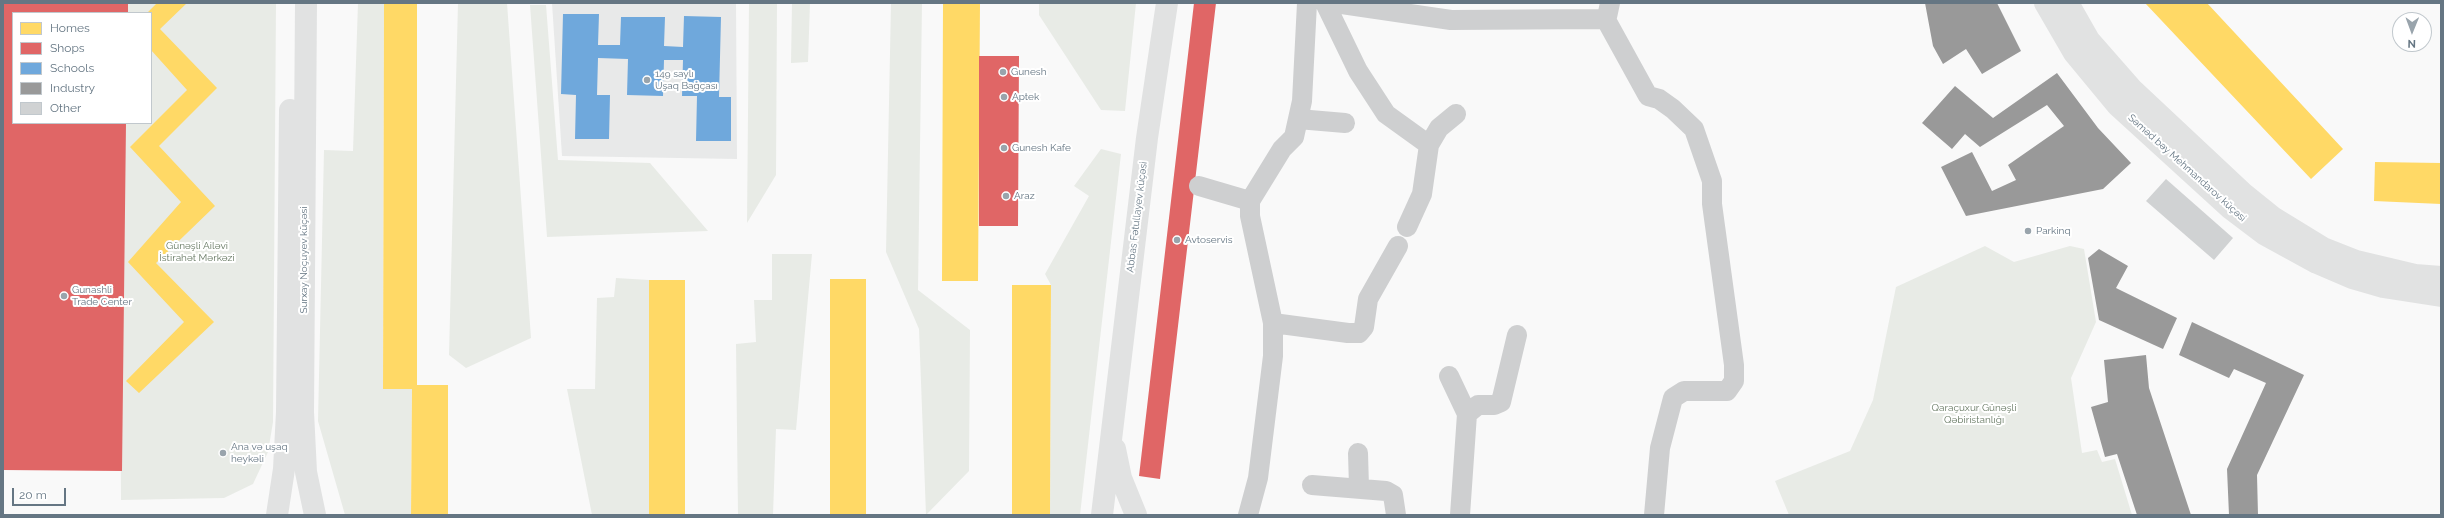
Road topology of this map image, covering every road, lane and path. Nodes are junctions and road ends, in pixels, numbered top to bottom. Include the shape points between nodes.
1 (291, 3) edge
2 (306, 3) edge
3 (1168, 3) edge
4 (1307, 3) edge
5 (1325, 3) edge
6 (1335, 3) edge
7 (2044, 3) edge
8 (2068, 3) edge
9 (1608, 11) edge
10 (1456, 114) dead end
11 (2162, 117) junction
12 (1298, 119) junction
13 (1345, 123) dead end
14 (2146, 132) junction
15 (1429, 145) junction
16 (1199, 186) dead end
17 (1250, 201) junction
18 (1407, 227) dead end
19 (1398, 246) dead end
20 (2441, 277) edge
21 (2441, 296) edge
22 (1273, 323) junction
23 (1517, 336) dead end
24 (1449, 376) dead end
25 (1467, 414) junction
26 (1111, 431) junction
27 (1358, 453) dead end
28 (1312, 485) dead end
29 (1359, 488) junction
30 (277, 515) edge
31 (312, 515) edge
32 (315, 515) edge
33 (1102, 515) edge
34 (1136, 515) edge
35 (1248, 515) edge
36 (1396, 515) edge
37 (1460, 515) edge
38 (1654, 515) edge

1 - 30 main road, Surxay Noçuyev küçəsi via 287,412 284,469
2 - 32 main road, Surxay Noçuyev küçəsi via 303,412 306,472
3 - 26 main road, Abbas Fətullayev küçəsi via 1147,138
4 - 12 street via 1302,101
5 - 15 street via 1358,71 1386,114
6 - 9 street via 1450,20
7 - 14 main road, Səməd bəy Mehmandarov küçəsi via 2090,74 2117,106
8 - 11 main road, Səməd bəy Mehmandarov küçəsi via 2106,61
9 - 38 street via 1648,96 1659,99 1694,129 1712,181 1712,204 1734,365 1734,381 1727,391 1684,391 1674,398 1660,448
10 - 15 street via 1439,128
11 - 14 main road
11 - 20 main road, Səməd bəy Mehmandarov küçəsi via 2243,193 2298,234 2323,248 2356,261 2415,275
12 - 13 street
12 - 17 street via 1294,137 1282,149
14 - 21 main road, Səməd bəy Mehmandarov küçəsi via 2230,209 2288,249 2352,278 2383,287
15 - 18 street via 1422,194
16 - 17 street
17 - 22 street via 1250,216
19 - 22 street via 1368,299 1364,327 1359,333
22 - 35 street via 1273,356 1265,425 1258,478
23 - 25 street via 1501,402 1494,405 1478,405
24 - 25 street
25 - 37 street
26 - 33 main road, Abbas Fətullayev küçəsi
26 - 34 main road via 1121,478
27 - 29 street
28 - 29 street
29 - 36 street via 1386,491 1393,495
30 - 31 main road via 293,508

